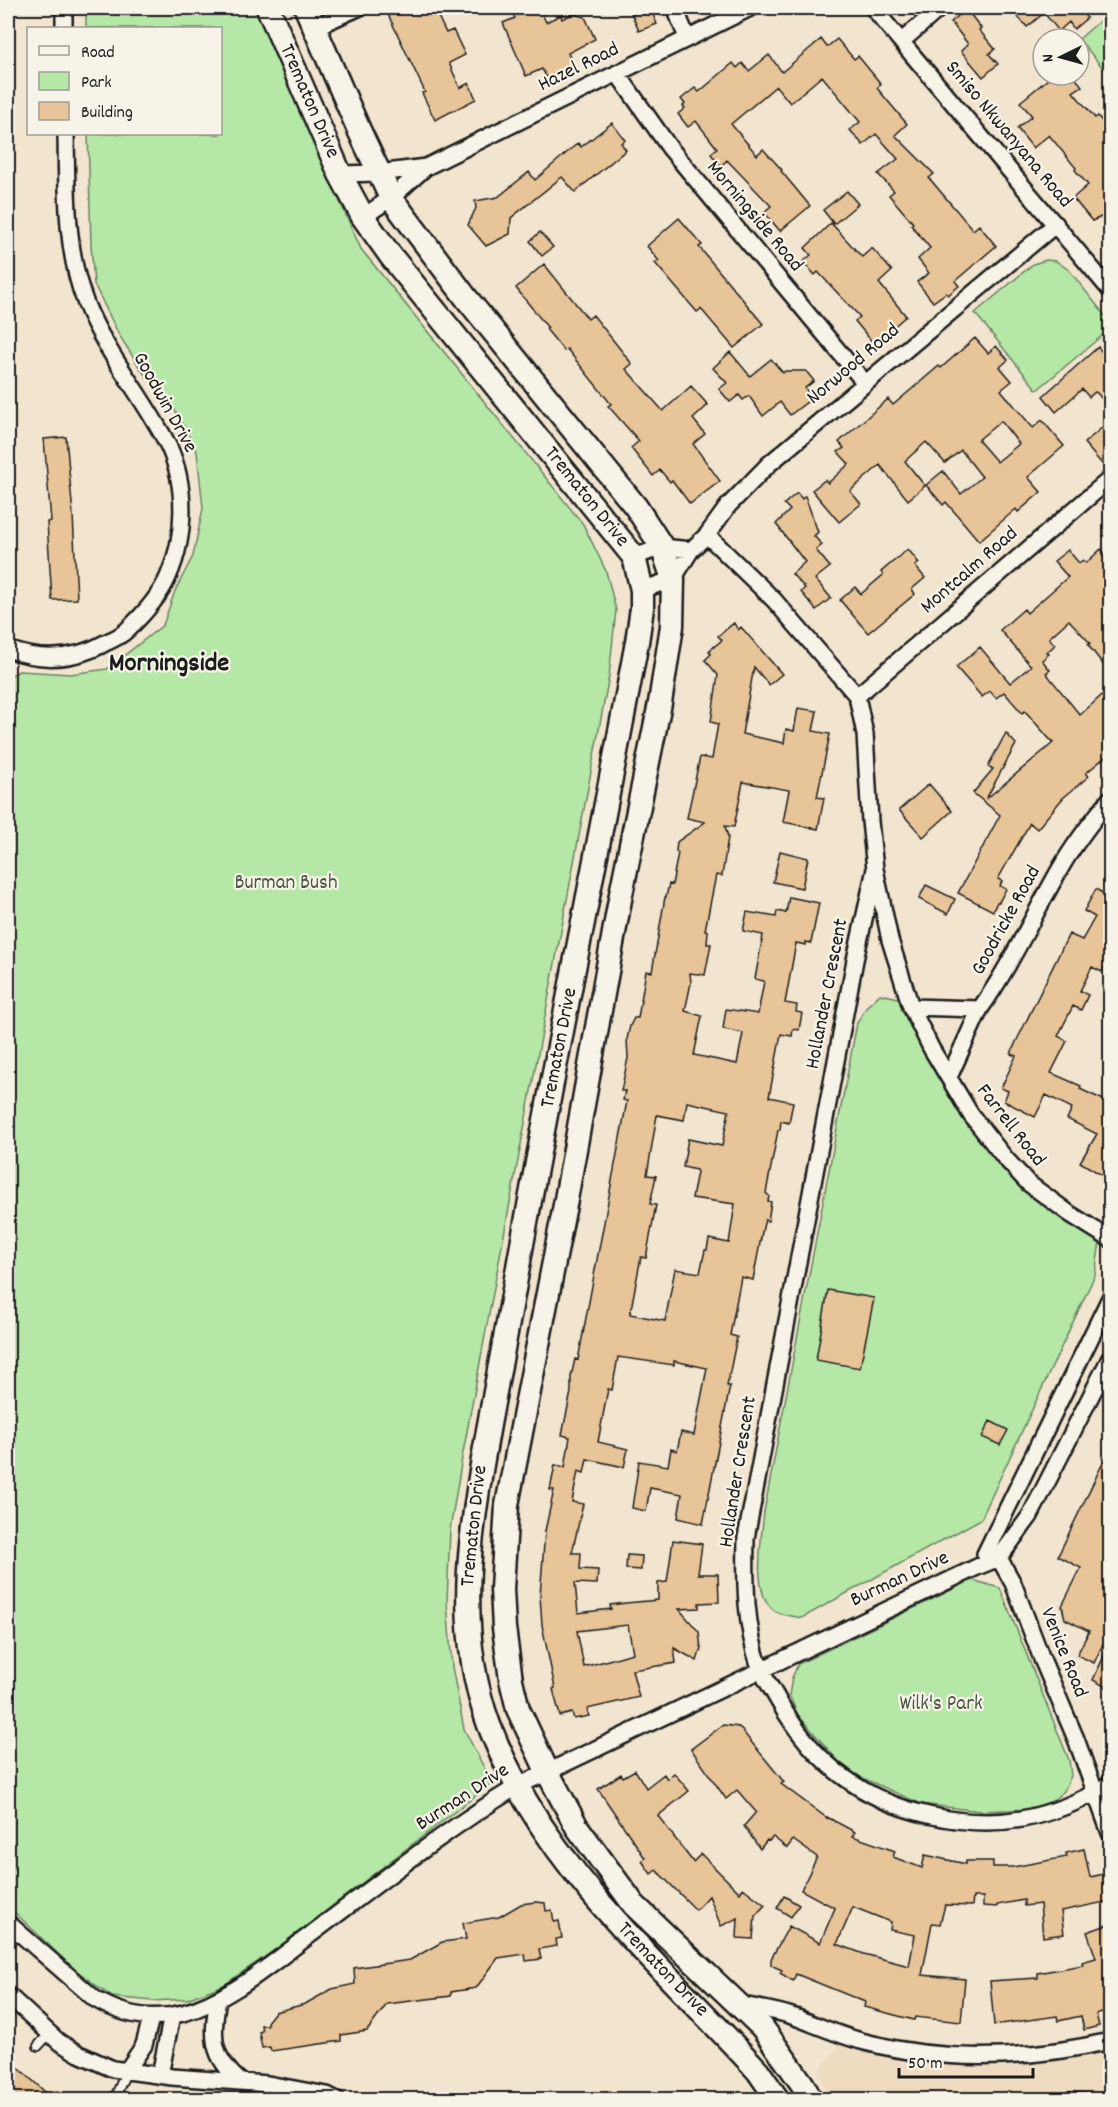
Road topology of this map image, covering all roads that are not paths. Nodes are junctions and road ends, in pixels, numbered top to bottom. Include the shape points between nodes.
1 (64, 8) edge
2 (268, 8) edge
3 (358, 8) edge
4 (675, 8) edge
5 (750, 8) edge
6 (873, 8) edge
7 (940, 8) edge
8 (310, 17) edge
9 (64, 27) edge
10 (687, 38) junction
11 (902, 40) junction
12 (617, 73) junction
13 (66, 135) edge
14 (426, 167) junction
15 (379, 173) junction
16 (340, 174) junction
17 (391, 198) junction
18 (363, 217) junction
19 (1056, 224) junction
20 (1110, 290) edge
21 (526, 370) junction
22 (865, 383) junction
23 (503, 394) junction
24 (1110, 478) edge
25 (707, 535) junction
26 (662, 547) junction
27 (691, 549) junction
28 (634, 557) junction
29 (673, 579) junction
30 (642, 590) junction
31 (8, 649) edge
32 (857, 696) junction
33 (614, 763) junction
34 (646, 769) junction
35 (1110, 799) edge
36 (875, 869) junction
37 (577, 959) junction
38 (608, 966) junction
39 (911, 1007) junction
40 (980, 1009) junction
41 (949, 1077) junction
42 (550, 1100) junction
43 (583, 1108) junction
44 (1110, 1239) edge
45 (516, 1280) junction
46 (548, 1287) junction
47 (1110, 1298) edge
48 (1110, 1358) edge
49 (1051, 1418) junction
50 (1074, 1432) junction
51 (475, 1502) junction
52 (507, 1505) junction
53 (994, 1553) junction
54 (761, 1669) junction
55 (546, 1771) junction
56 (1110, 1784) edge
57 (518, 1786) junction
58 (1095, 1793) junction
59 (1110, 1833) edge
60 (8, 1923) edge
61 (689, 1957) junction
62 (668, 1978) junction
63 (8, 1995) edge
64 (218, 1999) junction
65 (741, 2005) junction
66 (172, 2016) junction
67 (151, 2018) junction
68 (50, 2033) junction
69 (1110, 2042) edge
70 (38, 2046) dead end
71 (126, 2072) junction
72 (160, 2075) junction
73 (241, 2082) junction
74 (1067, 2097) dead end
75 (1110, 2098) edge
76 (114, 2100) edge
77 (337, 2100) edge
78 (778, 2100) edge
79 (811, 2100) edge
80 (1100, 2100) edge
81 (1104, 2100) edge

1 - 9 street
2 - 16 street, Trematon Drive
3 - 8 street
4 - 10 street
5 - 10 street, Hazel Road
6 - 11 street, Smiso Nkwanyana Road
7 - 11 street
8 - 15 street, Trematon Drive
10 - 12 street, Hazel Road
11 - 19 street, Smiso Nkwanyana Road
12 - 14 street, Hazel Road
12 - 22 street, Morningside Road via 669,147
13 - 31 street, Goodwin Drive via 67,194 77,273 86,304 168,446 177,472 182,524 168,578 152,603 124,633 94,649 64,658 38,657
14 - 15 street, Hazel Road
14 - 17 street, Hazel Road
15 - 16 street, Hazel Road
15 - 17 street, Trematon Drive
16 - 18 street, Trematon Drive
17 - 18 street, Hazel Road
17 - 21 street, Trematon Drive
18 - 23 street, Trematon Drive
19 - 20 street, Smiso Nkwanyana Road
19 - 22 street, Norwood Road
21 - 23 street
21 - 26 street, Trematon Drive via 636,507
22 - 25 street, Norwood Road via 748,484
23 - 28 street, Trematon Drive
24 - 32 street, Montcalm Road
25 - 27 street, Norwood Road
25 - 32 street, Hollander Crescent via 774,600
26 - 27 street
26 - 28 street
26 - 29 street, Trematon Drive
27 - 29 street, Norwood Road
28 - 30 street, Trematon Drive
29 - 30 street
29 - 34 street, Trematon Drive via 668,656
30 - 33 street, Trematon Drive via 638,642
32 - 36 street, Hollander Crescent via 865,734
33 - 34 street
33 - 37 street, Trematon Drive
34 - 38 street, Trematon Drive
35 - 40 street, Goodricke Road via 1060,868
36 - 39 street, Hollander Crescent via 890,940
36 - 54 street, Hollander Crescent via 746,1538 745,1590
37 - 38 street
37 - 42 street, Trematon Drive
38 - 43 street, Trematon Drive
39 - 40 street, Goodricke Road
39 - 41 street, Farrell Road
40 - 41 street
41 - 44 street, Farrell Road via 971,1115 1028,1184
42 - 43 street
42 - 45 street, Trematon Drive
43 - 46 street, Trematon Drive
45 - 46 street
45 - 51 street, Trematon Drive
46 - 52 street, Trematon Drive
47 - 49 street
48 - 50 street
49 - 50 street
49 - 53 street
50 - 53 street via 1030,1516
51 - 52 street
51 - 57 street, Trematon Drive via 467,1577 474,1666 485,1713
52 - 55 street, Trematon Drive via 502,1590 511,1680 518,1709
53 - 54 street, Burman Drive via 977,1567
53 - 58 street, Venice Road via 1013,1583
54 - 55 street, Burman Drive
54 - 58 street, Hollander Crescent via 809,1746 845,1778 883,1799 936,1816 994,1822 1045,1813
55 - 57 street, Burman Drive
55 - 61 street, Trematon Drive via 577,1827 609,1873 634,1905
56 - 58 street, Hollander Crescent
57 - 62 street, Trematon Drive via 561,1858
57 - 64 street, Burman Drive via 436,1840
58 - 59 street, Venice Road
60 - 67 street, Burman Drive via 95,2000 110,2008
61 - 62 street
61 - 65 street, Trematon Drive
62 - 78 street, Trematon Drive via 758,2071
63 - 68 street
64 - 66 street, Burman Drive
64 - 73 street via 215,2045 221,2061
65 - 69 street, Trematon Drive via 792,2016 867,2043 906,2051 994,2057 1074,2050
65 - 79 street, Trematon Drive via 776,2045
66 - 67 street, Burman Drive
66 - 72 street
67 - 71 street via 144,2045
68 - 70 lane
68 - 71 street via 96,2063
71 - 72 street
71 - 76 lane
72 - 73 street
73 - 77 street
74 - 80 lane
75 - 81 lane

